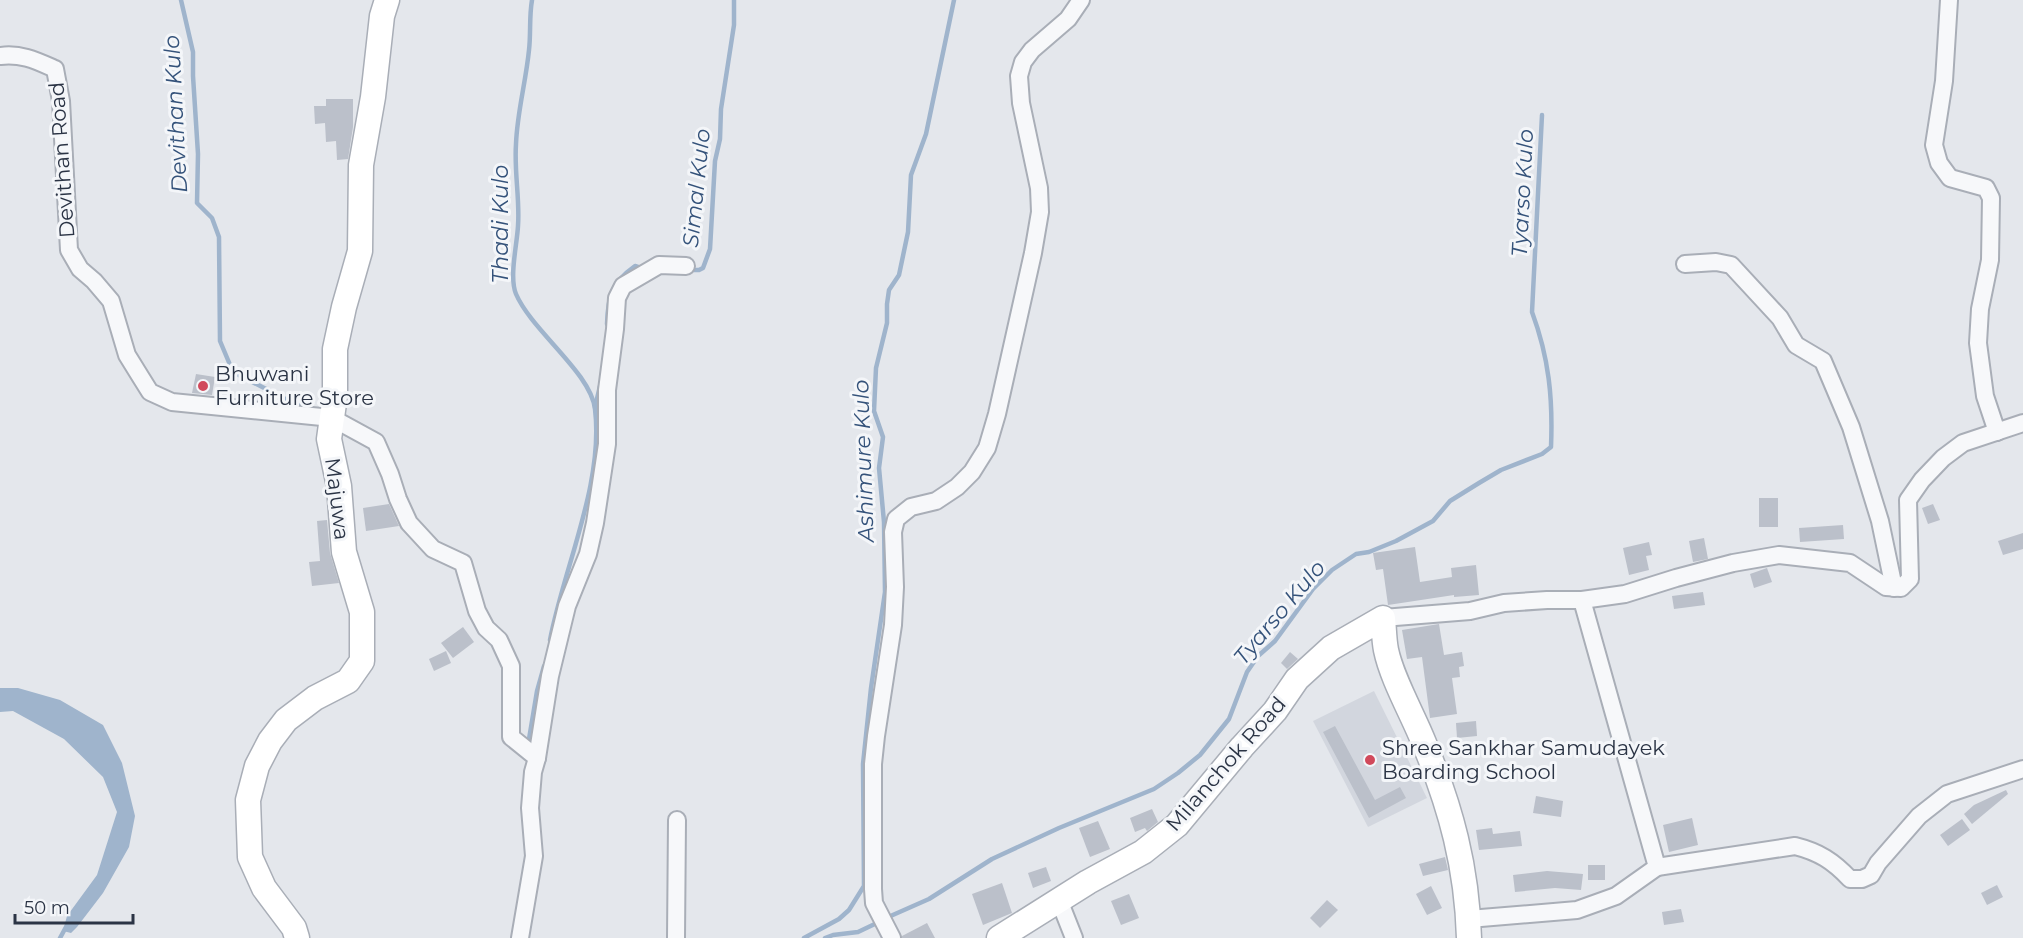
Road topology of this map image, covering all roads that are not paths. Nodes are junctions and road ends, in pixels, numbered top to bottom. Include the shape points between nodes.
1 (387, 0) edge
2 (1081, 0) edge
3 (1949, 0) edge
4 (0, 56) edge
5 (1685, 264) dead end
6 (686, 266) dead end
7 (332, 418) junction
8 (2023, 423) edge
9 (1997, 432) junction
10 (1894, 588) junction
11 (1582, 600) junction
12 (1383, 618) junction
13 (534, 756) junction
14 (2023, 769) edge
15 (677, 820) dead end
16 (1657, 867) junction
17 (1059, 900) junction
18 (1469, 928) edge
19 (888, 932) edge
20 (297, 938) edge
21 (520, 938) edge
22 (676, 938) edge
23 (999, 938) edge
24 (1074, 938) edge

1 - 7 street, Majuwa via 361,165 360,251 335,349
2 - 19 street via 1068,19 1032,50 1023,62 1020,76 1040,212 987,448 957,487 936,501 911,507 896,519 893,532 893,625 873,764 874,903
3 - 9 street via 1944,81 1934,145 1939,163 1950,178 1986,188 1990,198 1990,260 1978,343 1985,396
4 - 7 street, Devithan Road via 31,58 55,69 61,101 69,250 80,269 111,301 127,355 150,392 172,402
5 - 10 street via 1731,265 1780,318 1796,345 1823,361 1851,427 1880,521
6 - 13 street via 659,265 623,286 617,298 607,390 607,444 595,523 588,554 564,617
7 - 13 street, Devithan Road via 376,442 409,523 433,549 464,563 477,611 486,628 499,640 511,666 511,737
7 - 20 street, Majuwa via 329,439 339,486 344,552 362,612 362,661 348,681 315,698 286,720 257,766 248,800 250,857 264,888 294,928
8 - 9 street
9 - 10 street via 1963,443 1943,458 1908,500 1910,579 1901,588
10 - 11 street via 1886,587 1850,563 1779,555 1722,566 1625,594
11 - 12 street via 1504,603 1470,611
11 - 16 street
12 - 17 street, Milanchok Road via 1331,648 1297,679 1275,711 1178,825 1143,852
12 - 18 street via 1390,666 1452,815
13 - 21 street via 530,808 534,856
14 - 16 street via 1947,794 1919,816 1871,875 1862,879 1850,879 1814,851 1795,846
15 - 22 street
16 - 18 street via 1616,896 1577,910
17 - 23 street, Milanchok Road
17 - 24 street

